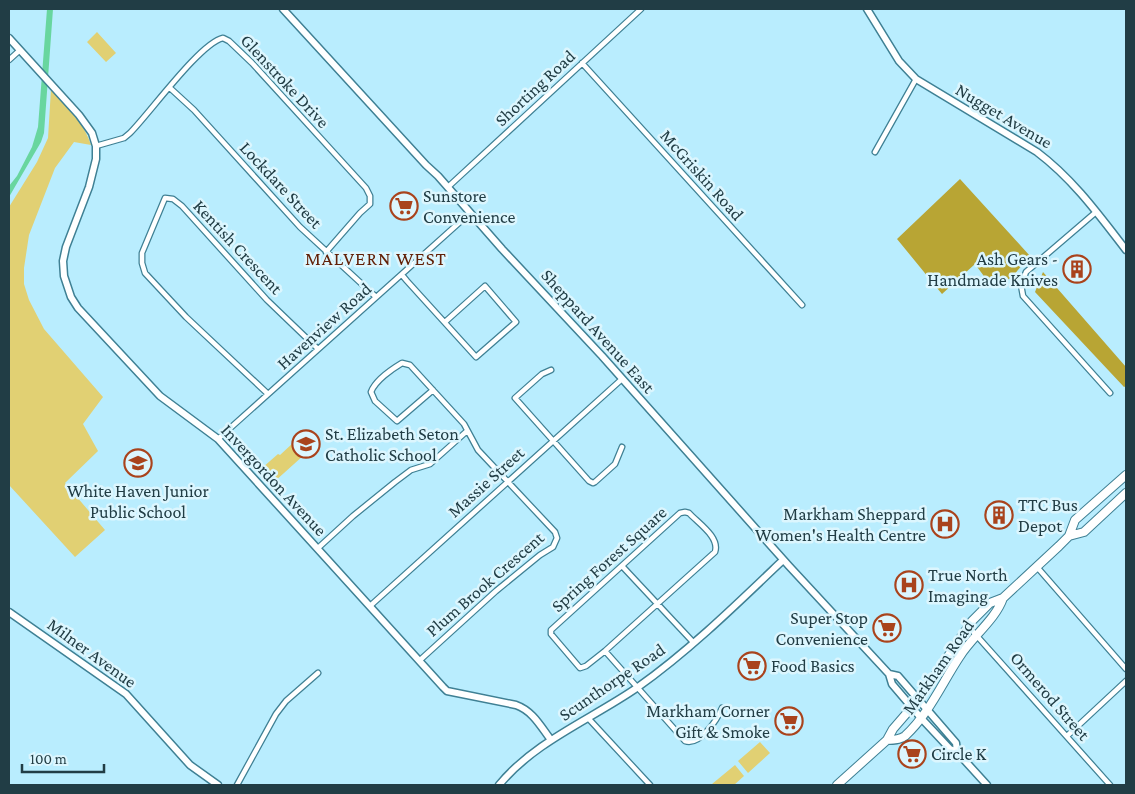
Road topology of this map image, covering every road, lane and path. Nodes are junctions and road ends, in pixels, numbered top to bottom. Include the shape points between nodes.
1 (283, 9) edge
2 (641, 9) edge
3 (867, 9) edge
4 (9, 38) edge
5 (20, 50) junction
6 (9, 60) edge
7 (582, 64) junction
8 (916, 79) junction
9 (170, 88) junction
10 (96, 146) junction
11 (875, 152) dead end
12 (448, 187) junction
13 (470, 212) junction
14 (1096, 212) junction
15 (1126, 250) edge
16 (326, 252) junction
17 (402, 275) junction
18 (376, 297) junction
19 (802, 305) dead end
20 (445, 322) junction
21 (318, 349) junction
22 (551, 370) dead end
23 (622, 379) junction
24 (433, 390) junction
25 (1110, 393) dead end
26 (268, 394) junction
27 (467, 432) junction
28 (218, 439) junction
29 (553, 440) junction
30 (622, 447) dead end
31 (1126, 475) edge
32 (507, 482) junction
33 (1126, 493) edge
34 (1069, 536) junction
35 (318, 548) junction
36 (784, 560) junction
37 (622, 566) junction
38 (1037, 567) junction
39 (1003, 598) junction
40 (657, 604) junction
41 (370, 606) junction
42 (9, 612) edge
43 (968, 626) junction
44 (976, 634) junction
45 (693, 642) junction
46 (605, 651) junction
47 (419, 661) junction
48 (1126, 669) edge
49 (318, 673) dead end
50 (889, 674) junction
51 (1126, 681) edge
52 (637, 688) junction
53 (919, 699) junction
54 (722, 708) dead end
55 (912, 708) junction
56 (928, 709) junction
57 (588, 718) junction
58 (921, 718) junction
59 (1067, 736) junction
60 (551, 740) junction
61 (887, 740) junction
62 (957, 752) junction
63 (842, 784) edge
64 (218, 785) edge
65 (237, 785) edge
66 (499, 785) edge
67 (650, 785) edge
68 (987, 785) edge
69 (1110, 785) edge

1 - 12 street, Sheppard Avenue East
2 - 7 street, Shorting Road
3 - 8 street, Nugget Avenue via 899,61
4 - 5 street
5 - 6 street
5 - 10 street via 88,126
7 - 12 street, Shorting Road
7 - 19 street, McGriskin Road
8 - 11 street
8 - 14 street, Nugget Avenue via 1037,152 1064,175
9 - 10 street, Glenstroke Drive via 124,138
9 - 16 street, Lockdare Street
9 - 16 street, Glenstroke Drive via 193,61 220,38 229,40 252,63 370,196 370,204
10 - 28 street, Invergordon Avenue via 93,172 63,261 67,290 78,308 153,389
12 - 13 street, Sheppard Avenue East
13 - 17 street, Havenview Road
13 - 23 street, Sheppard Avenue East
14 - 15 street, Nugget Avenue
14 - 25 street via 1040,258 1026,272 1021,285 1023,296
16 - 18 street, Lockdare Street
17 - 18 street, Havenview Road
17 - 20 street
18 - 21 street, Havenview Road
20 - 20 street via 476,357 516,322 485,286
21 - 26 street, Havenview Road
21 - 26 street, Kentish Crescent via 267,300 182,206 173,199 165,198 142,253 145,273 186,317
22 - 29 street via 515,398
23 - 29 street, Massie Street
23 - 36 street, Sheppard Avenue East
24 - 24 street via 410,364 402,362 372,387 371,392 375,401 397,421
24 - 27 street via 464,424
26 - 28 street, Havenview Road
27 - 32 street via 478,450
27 - 35 street via 430,464 411,470 394,482
28 - 35 street, Invergordon Avenue
29 - 30 street via 592,483 615,464
29 - 32 street, Massie Street
31 - 34 main road, Markham Road via 1075,520
32 - 41 street, Massie Street
32 - 47 street, Plum Brook Crescent via 555,532 556,544 496,591
33 - 34 main road, Markham Road via 1084,532
34 - 38 main road, Markham Road
35 - 41 street, Invergordon Avenue
36 - 45 street, Scunthorpe Road
36 - 50 street, Sheppard Avenue East
37 - 40 street
37 - 40 street, Spring Forest Square via 680,513 689,513 715,540 715,552
37 - 46 street, Spring Forest Square via 551,634 580,668
38 - 39 main road, Markham Road
38 - 48 street
39 - 43 main road, Markham Road via 990,603
39 - 44 main road, Markham Road via 1000,608
40 - 45 street
40 - 46 street, Spring Forest Square
41 - 47 street, Invergordon Avenue
42 - 64 street, Milner Avenue via 126,694 190,765
43 - 44 street, Ormerod Street
43 - 53 main road, Markham Road
44 - 56 main road, Markham Road
44 - 59 street, Ormerod Street
45 - 52 street, Scunthorpe Road
46 - 52 street
47 - 60 street, Invergordon Avenue via 447,691 525,709
49 - 65 street via 276,714
50 - 53 street, Sheppard Avenue East via 898,676
50 - 55 street, Sheppard Avenue East via 892,684
51 - 59 street
52 - 54 street via 690,743 716,721
52 - 57 street, Scunthorpe Road
53 - 55 main road, Markham Road
53 - 56 street, Sheppard Avenue East
55 - 58 street, Sheppard Avenue East
55 - 61 main road, Markham Road
56 - 58 main road, Markham Road
56 - 62 street, Sheppard Avenue East via 956,743
57 - 60 street, Scunthorpe Road
57 - 67 street
58 - 61 main road, Markham Road via 903,738
58 - 62 street, Sheppard Avenue East via 950,750
59 - 69 street, Ormerod Street
60 - 66 street, Scunthorpe Road
61 - 63 main road, Markham Road
62 - 68 street, Sheppard Avenue East

